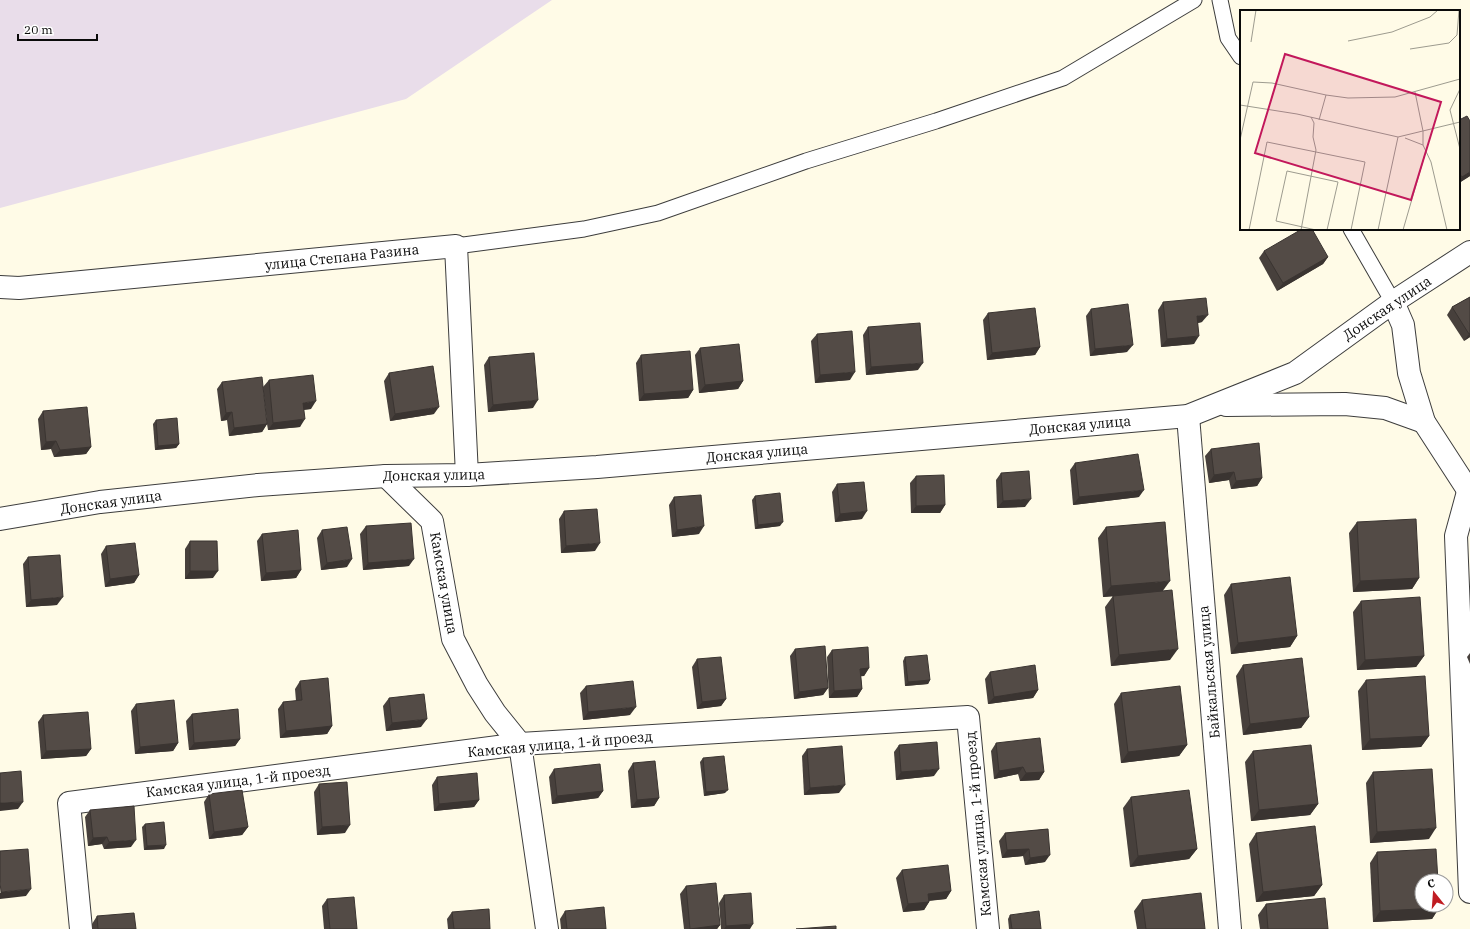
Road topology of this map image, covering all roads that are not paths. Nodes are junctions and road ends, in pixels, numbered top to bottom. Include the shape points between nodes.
1 (1194, 0) edge
2 (1220, 0) edge
3 (1240, 56) edge
4 (1352, 230) edge
5 (456, 246) junction
6 (1470, 252) edge
7 (0, 287) edge
8 (1393, 302) junction
9 (1214, 406) junction
10 (1188, 416) junction
11 (1424, 422) junction
12 (467, 475) junction
13 (386, 476) junction
14 (1469, 492) edge
15 (0, 519) edge
16 (520, 744) junction
17 (1470, 892) edge
18 (81, 929) edge
19 (547, 929) edge
20 (988, 929) edge
21 (1230, 929) edge

1 - 5 lane via 1063,78 936,121 806,161 658,212 584,229
2 - 3 lane via 1228,38
4 - 8 lane
5 - 7 street, улица Степана Разина via 18,288
5 - 12 street
6 - 8 street, Донская улица
8 - 9 street, Донская улица via 1295,373
8 - 11 street via 1403,325 1409,373
9 - 10 street, Донская улица
9 - 11 street via 1345,404 1385,408
10 - 12 street, Донская улица via 597,467
10 - 21 street, Байкальская улица
11 - 14 street
12 - 13 street, Донская улица
13 - 15 street, Донская улица via 258,485 108,502
13 - 16 street, Камская улица via 432,521 453,639 477,685
14 - 17 street via 1456,536
16 - 18 street, Камская улица, 1-й проезд via 69,803
16 - 19 street
16 - 20 street, Камская улица, 1-й проезд via 968,717

